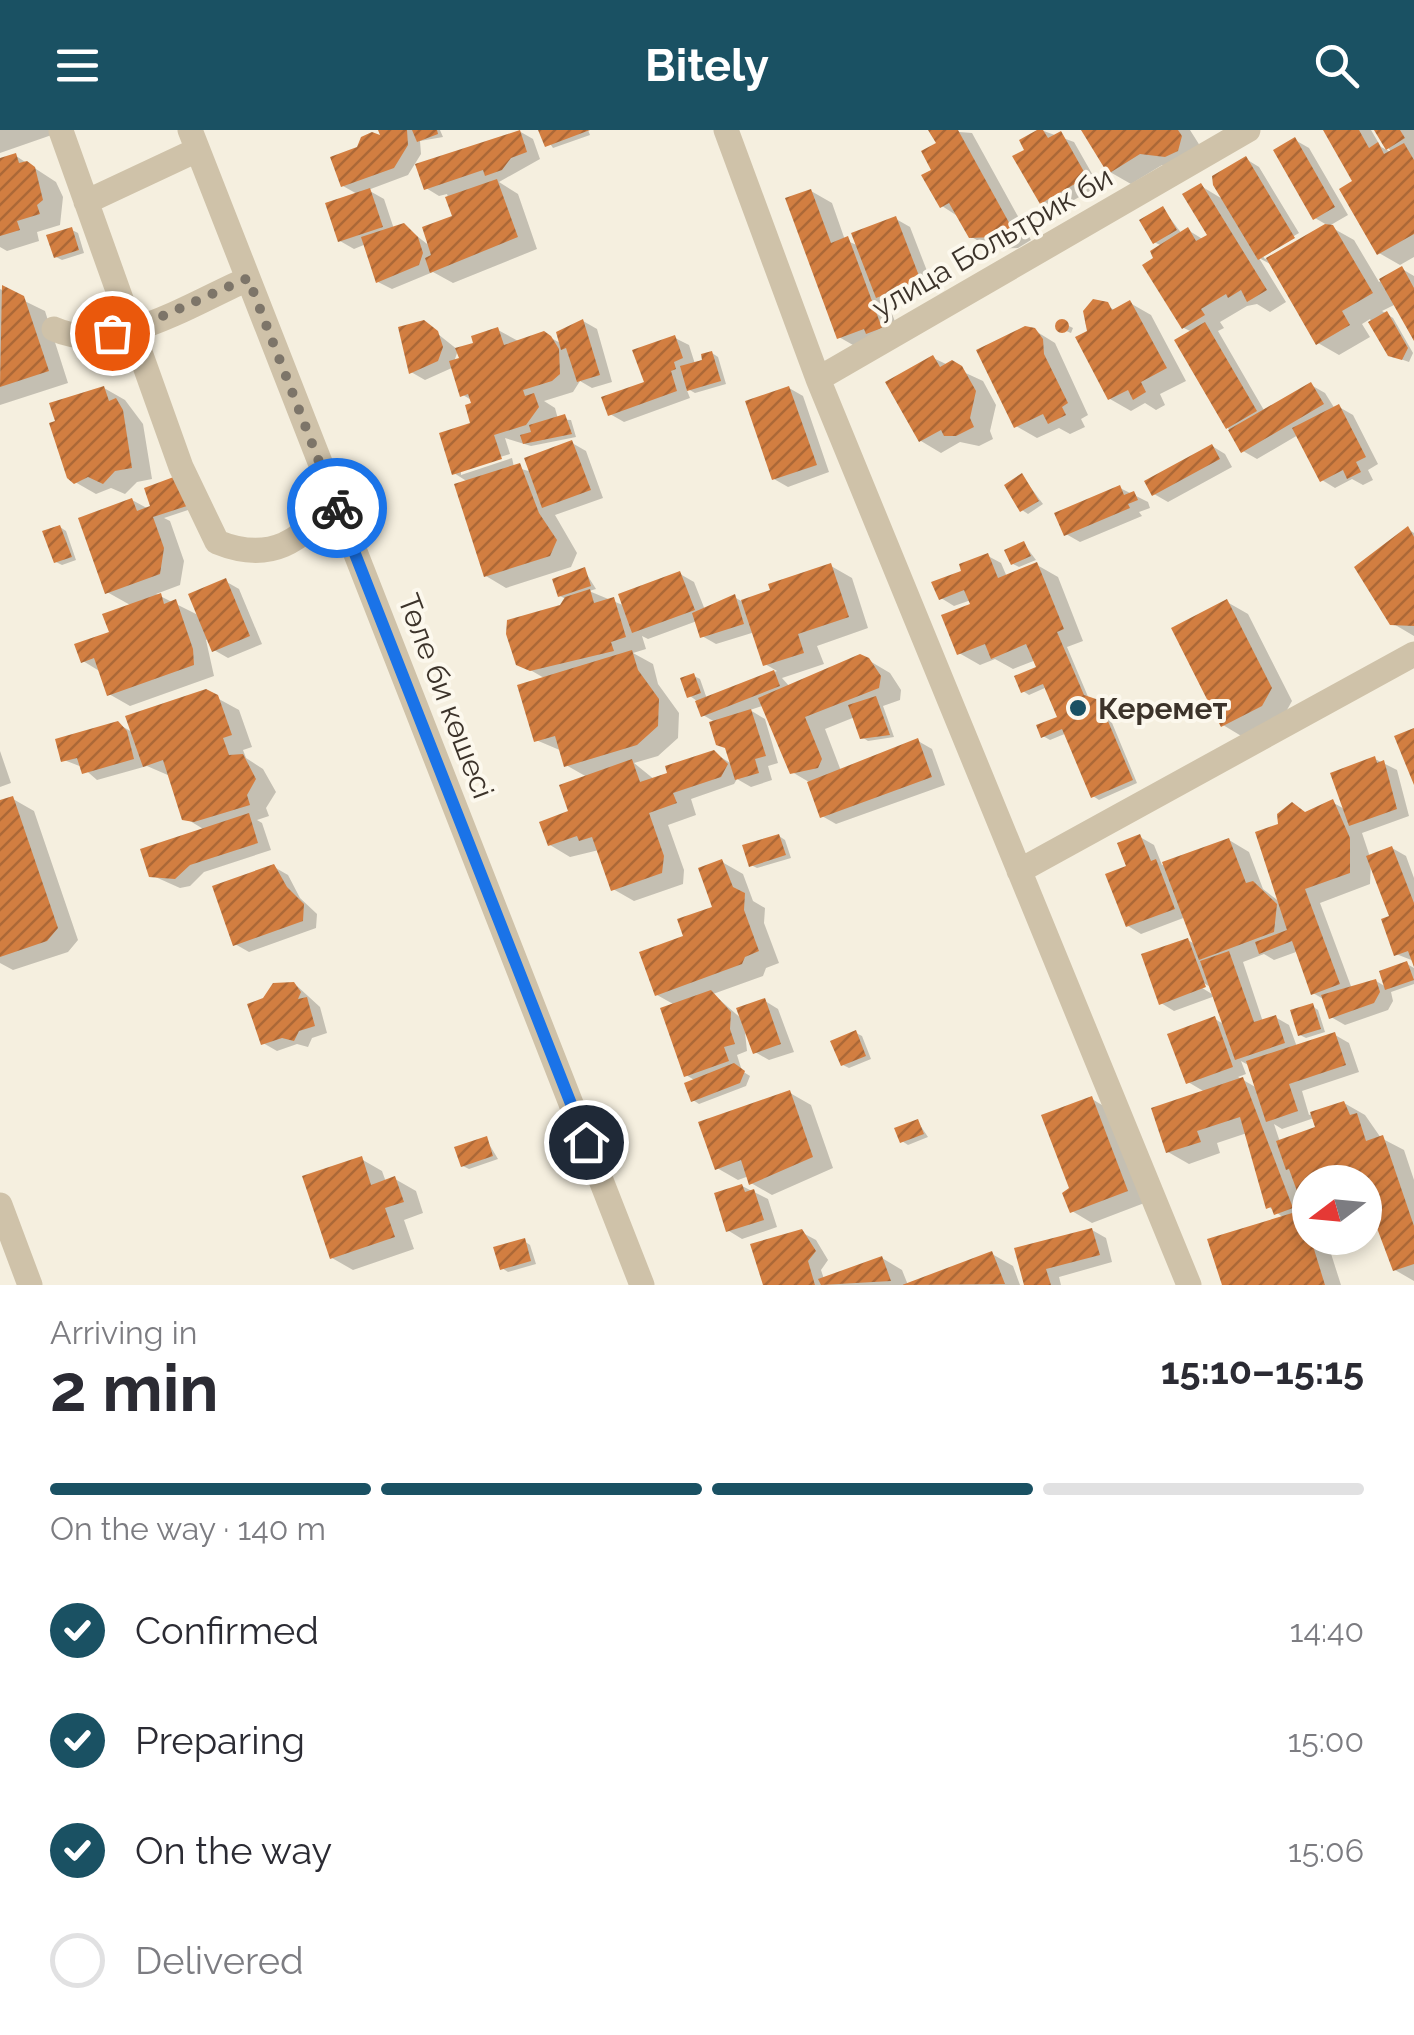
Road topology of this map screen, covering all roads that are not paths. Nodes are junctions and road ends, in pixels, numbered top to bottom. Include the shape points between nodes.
1 (60, 130) edge
2 (726, 130) edge
3 (1248, 130) edge
4 (194, 140) edge
5 (86, 202) junction
6 (248, 278) junction
7 (132, 328) junction
8 (54, 329) dead end
9 (818, 379) junction
10 (335, 501) junction
11 (1414, 654) edge
12 (1019, 871) junction
13 (0, 1205) edge
14 (30, 1285) edge
15 (642, 1285) edge
16 (1189, 1285) edge

1 - 5 street
2 - 9 street
3 - 9 street, улица Больтрик би
4 - 5 street
4 - 6 street, Төле би көшесі
5 - 7 street
6 - 7 street
6 - 10 street, Төле би көшесі
7 - 8 street via 92,338
7 - 10 street via 181,467 218,542 241,552 295,542
9 - 12 street
10 - 15 street, Төле би көшесі
11 - 12 street
12 - 16 street
13 - 14 street

